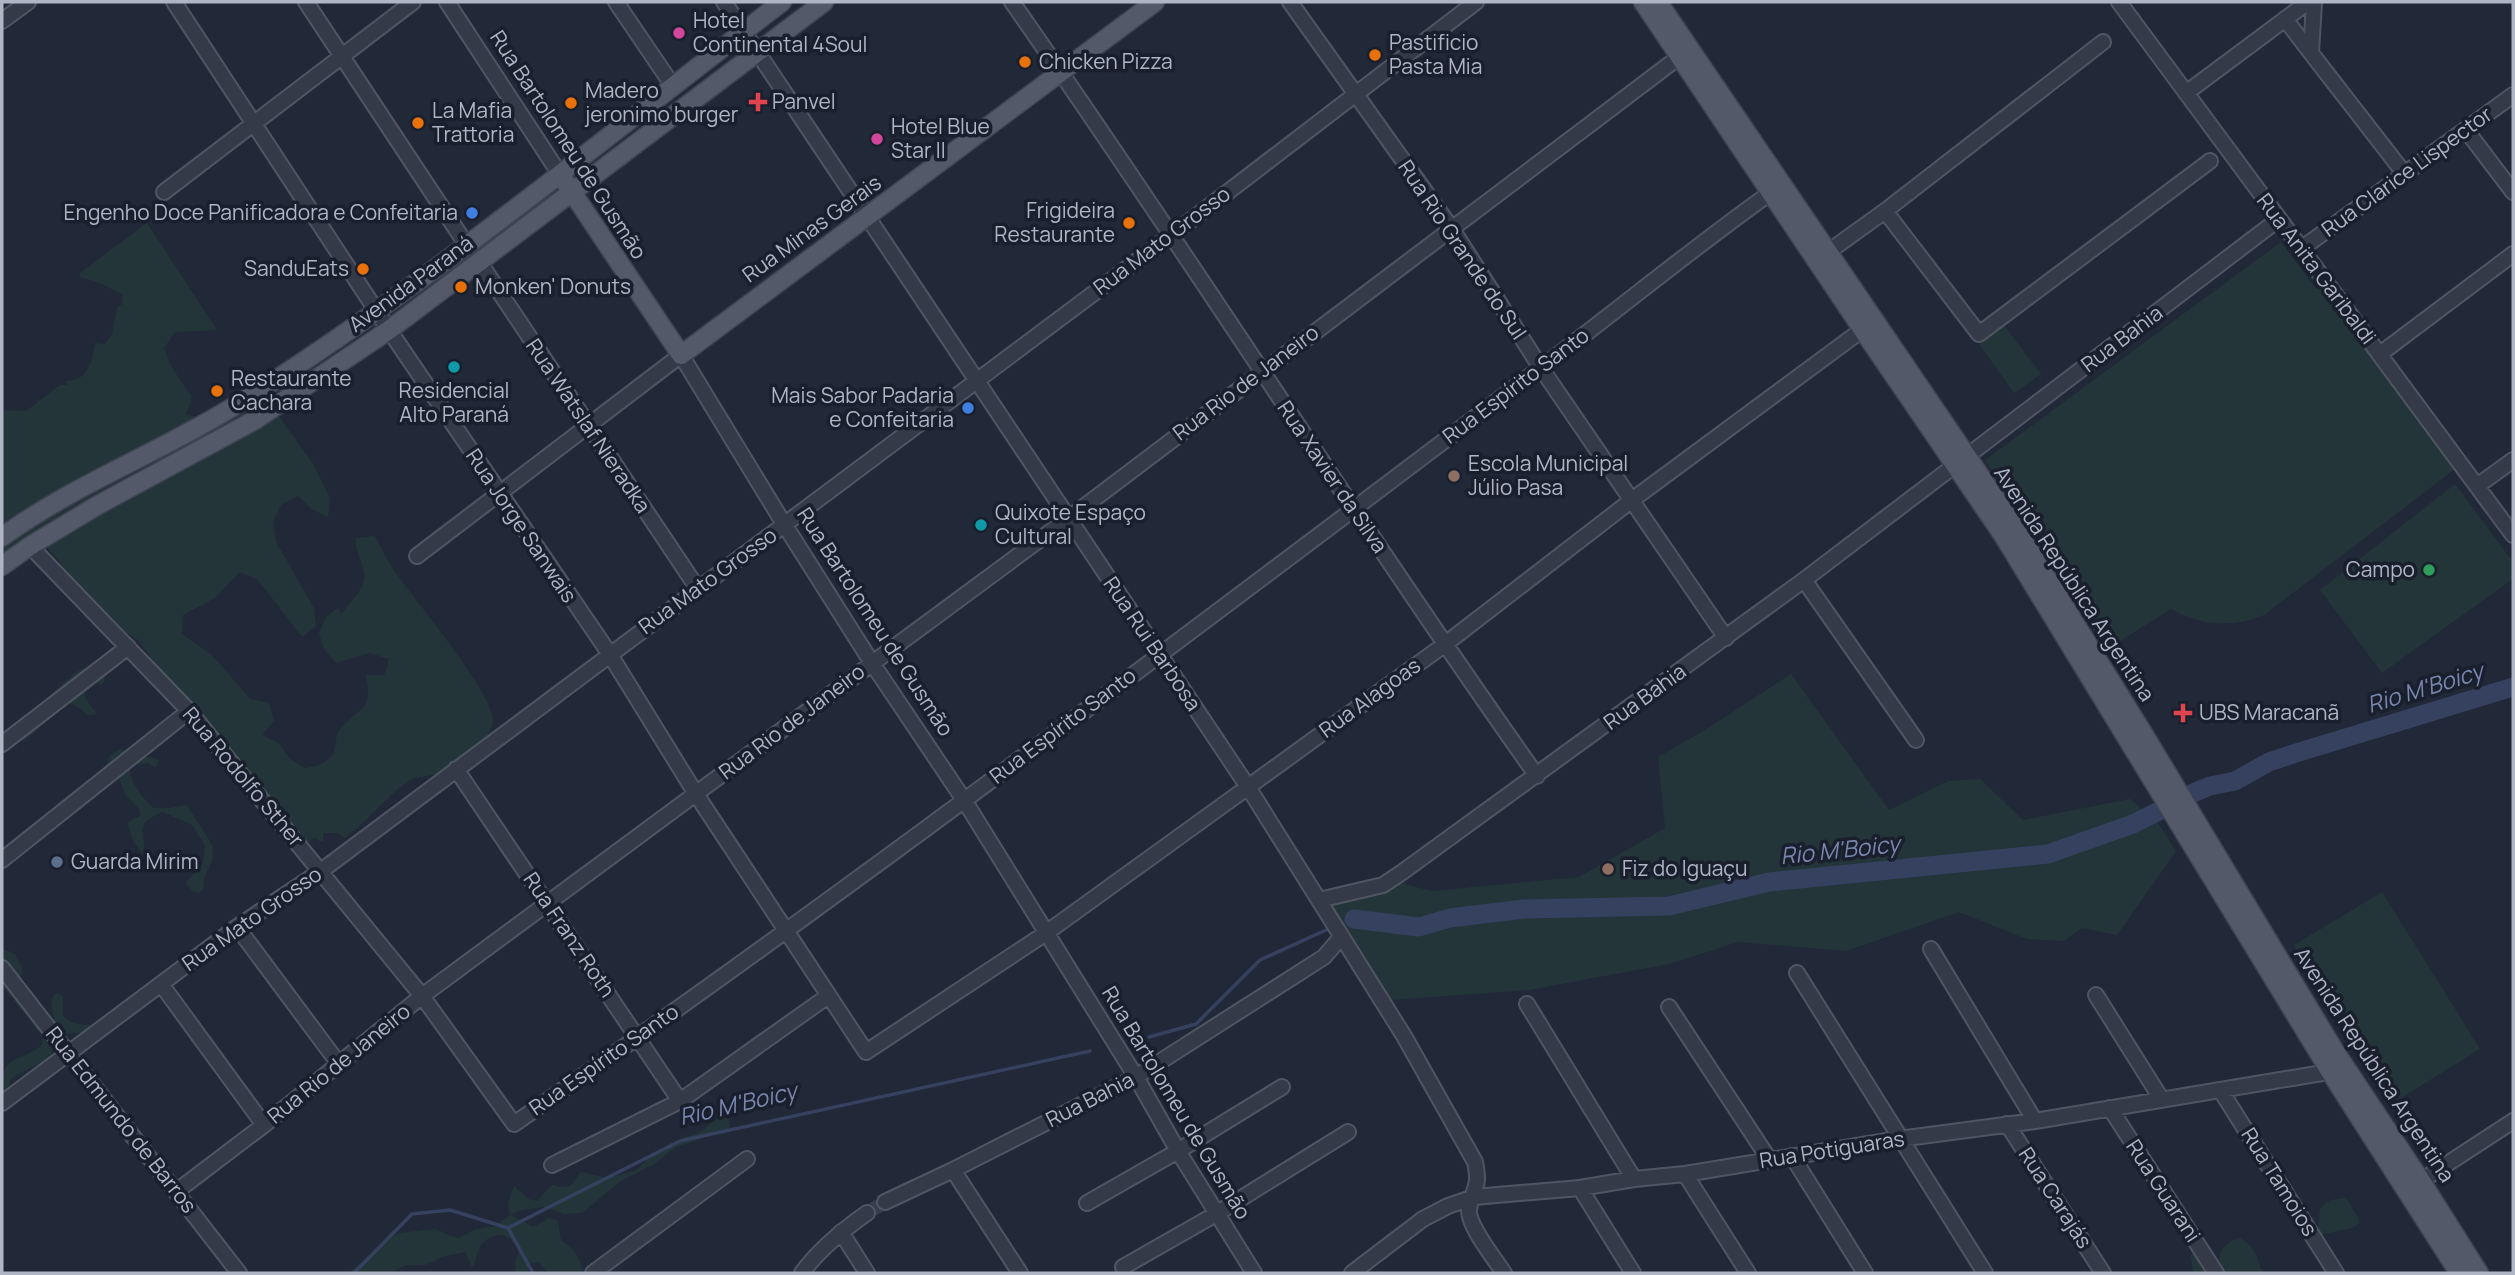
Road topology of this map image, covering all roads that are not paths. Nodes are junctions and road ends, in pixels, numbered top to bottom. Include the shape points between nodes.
1 (28, 2) edge
2 (174, 2) edge
3 (306, 2) edge
4 (413, 2) edge
5 (447, 2) edge
6 (616, 2) edge
7 (724, 2) edge
8 (782, 2) edge
9 (824, 2) edge
10 (1012, 2) edge
11 (1155, 2) edge
12 (1290, 2) edge
13 (1476, 2) edge
14 (1643, 2) edge
15 (1658, 2) edge
16 (2119, 2) edge
17 (2308, 2) edge
18 (2314, 2) edge
19 (2285, 19) junction
20 (2, 21) edge
21 (743, 32) junction
22 (2103, 43) dead end
23 (1685, 53) junction
24 (2311, 53) junction
25 (757, 54) junction
26 (342, 56) junction
27 (1062, 72) junction
28 (673, 86) junction
29 (2186, 93) junction
30 (1354, 94) junction
31 (2513, 95) edge
32 (253, 125) junction
33 (2466, 130) junction
34 (2210, 161) dead end
35 (559, 173) junction
36 (2404, 173) junction
37 (1777, 188) junction
38 (164, 192) dead end
39 (571, 192) junction
40 (2513, 192) edge
41 (1885, 211) junction
42 (868, 216) junction
43 (2279, 219) junction
44 (1452, 229) junction
45 (1173, 234) junction
46 (466, 244) junction
47 (2301, 249) junction
48 (1828, 252) junction
49 (2513, 254) edge
50 (480, 263) junction
51 (377, 311) junction
52 (1868, 325) junction
53 (389, 330) junction
54 (2380, 354) junction
55 (681, 355) junction
56 (1541, 368) junction
57 (1261, 370) junction
58 (976, 380) junction
59 (588, 427) junction
60 (2513, 460) edge
61 (1960, 462) junction
62 (2477, 486) junction
63 (498, 492) junction
64 (1632, 500) junction
65 (1353, 508) junction
66 (1069, 518) junction
67 (784, 524) junction
68 (2513, 535) edge
69 (2, 537) edge
70 (30, 546) junction
71 (417, 556) dead end
72 (2, 566) edge
73 (1804, 580) junction
74 (698, 589) junction
75 (1726, 638) junction
76 (1444, 645) junction
77 (128, 647) junction
78 (609, 653) junction
79 (1158, 655) junction
80 (872, 663) junction
81 (189, 711) junction
82 (1916, 740) dead end
83 (2, 744) edge
84 (456, 769) junction
85 (1537, 776) junction
86 (1248, 787) junction
87 (696, 794) junction
88 (964, 800) junction
89 (2, 860) edge
90 (321, 871) junction
91 (1320, 900) junction
92 (549, 904) junction
93 (237, 927) junction
94 (785, 929) junction
95 (1046, 933) junction
96 (1341, 937) junction
97 (1931, 949) dead end
98 (2, 968) edge
99 (1797, 973) dead end
100 (161, 984) junction
101 (2096, 995) dead end
102 (422, 996) junction
103 (828, 996) junction
104 (1527, 1004) dead end
105 (1669, 1007) dead end
106 (638, 1038) junction
107 (866, 1052) joint
108 (68, 1053) junction
109 (339, 1064) junction
110 (2339, 1071) junction
111 (1136, 1077) junction
112 (1282, 1087) dead end
113 (2221, 1091) junction
114 (2162, 1100) junction
115 (680, 1101) junction
116 (2, 1103) edge
117 (2110, 1108) junction
118 (2035, 1121) junction
119 (2513, 1121) edge
120 (514, 1124) joint
121 (2007, 1124) junction
122 (264, 1125) junction
123 (1348, 1132) dead end
124 (1899, 1139) junction
125 (1178, 1151) junction
126 (1792, 1156) junction
127 (747, 1159) dead end
128 (1769, 1159) junction
129 (2389, 1163) junction
130 (552, 1165) dead end
131 (953, 1170) junction
132 (1685, 1174) junction
133 (1634, 1179) junction
134 (2421, 1181) junction
135 (1580, 1188) junction
136 (177, 1191) junction
137 (1474, 1197) junction
138 (890, 1199) tunnel mouth
139 (1087, 1203) dead end
140 (867, 1213) tunnel mouth
141 (1216, 1214) junction
142 (841, 1232) junction
143 (1123, 1267) dead end
144 (239, 1273) edge
145 (593, 1273) edge
146 (802, 1273) edge
147 (867, 1273) edge
148 (1020, 1273) edge
149 (1254, 1273) edge
150 (1352, 1273) edge
151 (1504, 1273) edge
152 (1633, 1273) edge
153 (1748, 1273) edge
154 (1866, 1273) edge
155 (1985, 1273) edge
156 (2103, 1273) edge
157 (2216, 1273) edge
158 (2336, 1273) edge
159 (2459, 1273) edge
160 (2479, 1273) edge

1 - 20 street
2 - 32 street, Rua Jorge Sanwais
3 - 26 street
4 - 26 street
5 - 35 street, Rua Bartolomeu de Gusmão
6 - 28 street
7 - 21 street, Rua Rui Barbosa
8 - 21 main road, Avenida Paraná
9 - 25 main road, Avenida Paraná
10 - 27 street, Rua Xavier da Silva
11 - 27 main road, Rua Minas Gerais
12 - 30 street, Rua Rio Grande do Sul
13 - 30 street, Rua Mato Grosso
14 - 23 main road, Avenida República Argentina
15 - 23 main road, Avenida República Argentina
16 - 29 street, Rua Anita Garibaldi
17 - 19 street
18 - 24 street
19 - 24 street
19 - 29 street
21 - 25 street, Rua Rui Barbosa
21 - 28 main road, Avenida Paraná
22 - 41 street
23 - 37 main road, Avenida República Argentina
23 - 44 street, Rua Rio de Janeiro
24 - 36 street
25 - 39 main road, Avenida Paraná
25 - 42 street, Rua Rui Barbosa
26 - 32 street
26 - 46 street
27 - 42 main road, Rua Minas Gerais
27 - 45 street, Rua Xavier da Silva
28 - 35 main road, Avenida Paraná
29 - 43 street, Rua Anita Garibaldi
30 - 44 street, Rua Rio Grande do Sul
30 - 45 street, Rua Mato Grosso
31 - 33 street, Rua Clarice Lispector
32 - 38 street
32 - 51 street, Rua Jorge Sanwais
33 - 36 street, Rua Clarice Lispector
33 - 40 street
34 - 41 street via 1979,334
35 - 39 main road, Rua Bartolomeu de Gusmão
35 - 46 main road, Avenida Paraná
36 - 47 street, Rua Clarice Lispector
37 - 48 main road, Avenida República Argentina
37 - 52 main road, Avenida República Argentina
37 - 56 street, Rua Espírito Santo
39 - 50 main road, Avenida Paraná
39 - 55 main road, Rua Bartolomeu de Gusmão
41 - 48 street
42 - 55 main road, Rua Minas Gerais
42 - 58 street, Rua Rui Barbosa
43 - 47 street, Rua Anita Garibaldi
43 - 61 street, Rua Bahia
44 - 56 street, Rua Rio Grande do Sul
44 - 57 street, Rua Rio de Janeiro
45 - 57 street, Rua Xavier da Silva
45 - 58 street, Rua Mato Grosso
46 - 51 main road, Avenida Paraná
47 - 54 street, Rua Anita Garibaldi
48 - 52 main road, Avenida República Argentina
49 - 54 street
50 - 53 main road, Avenida Paraná
50 - 59 street, Rua Watslaf Nieradka
51 - 53 street, Rua Jorge Sanwais
51 - 69 main road, Avenida Paraná via 242,402 71,493
52 - 61 main road, Avenida República Argentina
52 - 64 street, Rua Alagoas
53 - 63 street, Rua Jorge Sanwais
53 - 70 main road, Avenida Paraná via 254,420
54 - 62 street, Rua Anita Garibaldi
55 - 59 street, Rua Minas Gerais
55 - 67 street, Rua Bartolomeu de Gusmão
56 - 64 street, Rua Rio Grande do Sul
56 - 65 street, Rua Espírito Santo
57 - 65 street, Rua Xavier da Silva
57 - 66 street, Rua Rio de Janeiro
58 - 66 street, Rua Rui Barbosa
58 - 67 street, Rua Mato Grosso
59 - 63 street, Rua Minas Gerais
59 - 74 street, Rua Watslaf Nieradka
60 - 62 street
61 - 73 street, Rua Bahia
61 - 110 main road, Avenida República Argentina via 2015,527 2136,722
62 - 68 street, Rua Anita Garibaldi
63 - 71 street, Rua Minas Gerais
63 - 78 street, Rua Jorge Sanwais
64 - 75 street, Rua Rio Grande do Sul
64 - 76 street, Rua Alagoas
65 - 76 street, Rua Xavier da Silva
65 - 79 street, Rua Espírito Santo
66 - 79 street, Rua Rui Barbosa
66 - 80 street, Rua Rio de Janeiro
67 - 74 street, Rua Mato Grosso
67 - 80 street, Rua Bartolomeu de Gusmão
70 - 72 main road, Avenida Paraná
70 - 77 street, Rua Rodolfo Sther
73 - 75 street, Rua Bahia
73 - 82 street
74 - 78 street, Rua Mato Grosso
75 - 85 street, Rua Bahia
76 - 85 street, Rua Xavier da Silva
76 - 86 street, Rua Alagoas
77 - 81 street, Rua Rodolfo Sther
77 - 83 street
78 - 84 street, Rua Mato Grosso
78 - 87 street, Rua Jorge Sanwais
79 - 86 street, Rua Rui Barbosa
79 - 88 street, Rua Espírito Santo
80 - 87 street, Rua Rio de Janeiro
80 - 88 street, Rua Bartolomeu de Gusmão
81 - 89 street
81 - 90 street, Rua Rodolfo Sther
84 - 90 street, Rua Mato Grosso
84 - 92 street, Rua Franz Roth
85 - 91 street, Rua Bahia via 1383,885
86 - 91 street, Rua Rui Barbosa
86 - 95 street, Rua Alagoas
87 - 92 street, Rua Rio de Janeiro
87 - 94 street, Rua Jorge Sanwais
88 - 94 street, Rua Espírito Santo
88 - 95 street, Rua Bartolomeu de Gusmão
90 - 93 street, Rua Mato Grosso
90 - 102 street, Rua Rodolfo Sther
91 - 96 street, Rua Rui Barbosa
92 - 102 street, Rua Rio de Janeiro
92 - 106 street, Rua Franz Roth
93 - 100 street, Rua Mato Grosso
93 - 109 street
94 - 103 street, Rua Jorge Sanwais
94 - 106 street, Rua Espírito Santo
95 - 107 street, Rua Alagoas
95 - 111 street, Rua Bartolomeu de Gusmão
96 - 111 street, Rua Bahia via 1307,969
96 - 137 street, Rua Rui Barbosa via 1475,1162 1479,1178
97 - 118 street
98 - 108 street, Rua Edmundo de Barros
99 - 124 street
100 - 108 street, Rua Mato Grosso
100 - 122 street
101 - 114 street
102 - 109 street, Rua Rio de Janeiro
102 - 120 street, Rua Rodolfo Sther
103 - 107 street, Rua Jorge Sanwais
103 - 115 street
104 - 133 street
105 - 128 street
106 - 115 street, Rua Franz Roth
106 - 120 street, Rua Espírito Santo
108 - 116 street, Rua Mato Grosso
108 - 136 street, Rua Edmundo de Barros
109 - 122 street, Rua Rio de Janeiro
110 - 113 street, Rua Potiguaras
110 - 129 main road, Avenida República Argentina
110 - 134 main road, Avenida República Argentina
111 - 125 street, Rua Bartolomeu de Gusmão
111 - 131 street, Rua Bahia
112 - 125 street
113 - 114 street, Rua Potiguaras
113 - 158 street, Rua Tamoios
114 - 117 street, Rua Potiguaras
115 - 130 street
117 - 118 street, Rua Potiguaras
117 - 157 street, Rua Guarani
118 - 121 street, Rua Potiguaras
119 - 134 street
121 - 124 street, Rua Potiguaras
121 - 156 street, Rua Carajás
122 - 136 street, Rua Rio de Janeiro
123 - 141 street
124 - 126 street, Rua Potiguaras
124 - 155 street
125 - 139 street
125 - 141 street, Rua Bartolomeu de Gusmão
126 - 128 street, Rua Potiguaras
126 - 154 street
127 - 145 street
128 - 132 street, Rua Potiguaras
129 - 134 main road via 2410,1180
129 - 159 main road, Avenida República Argentina
131 - 138 street, Rua Bahia
131 - 148 street
132 - 133 street, Rua Potiguaras
132 - 153 street
133 - 135 street, Rua Potiguaras
134 - 160 main road, Avenida República Argentina
135 - 137 street, Rua Potiguaras
135 - 152 street
136 - 144 street, Rua Edmundo de Barros
137 - 150 street, Rua Potiguaras via 1423,1219
137 - 151 street, Rua Rui Barbosa via 1471,1222
140 - 142 street
141 - 143 street
141 - 149 street, Rua Bartolomeu de Gusmão
142 - 146 street
142 - 147 street

